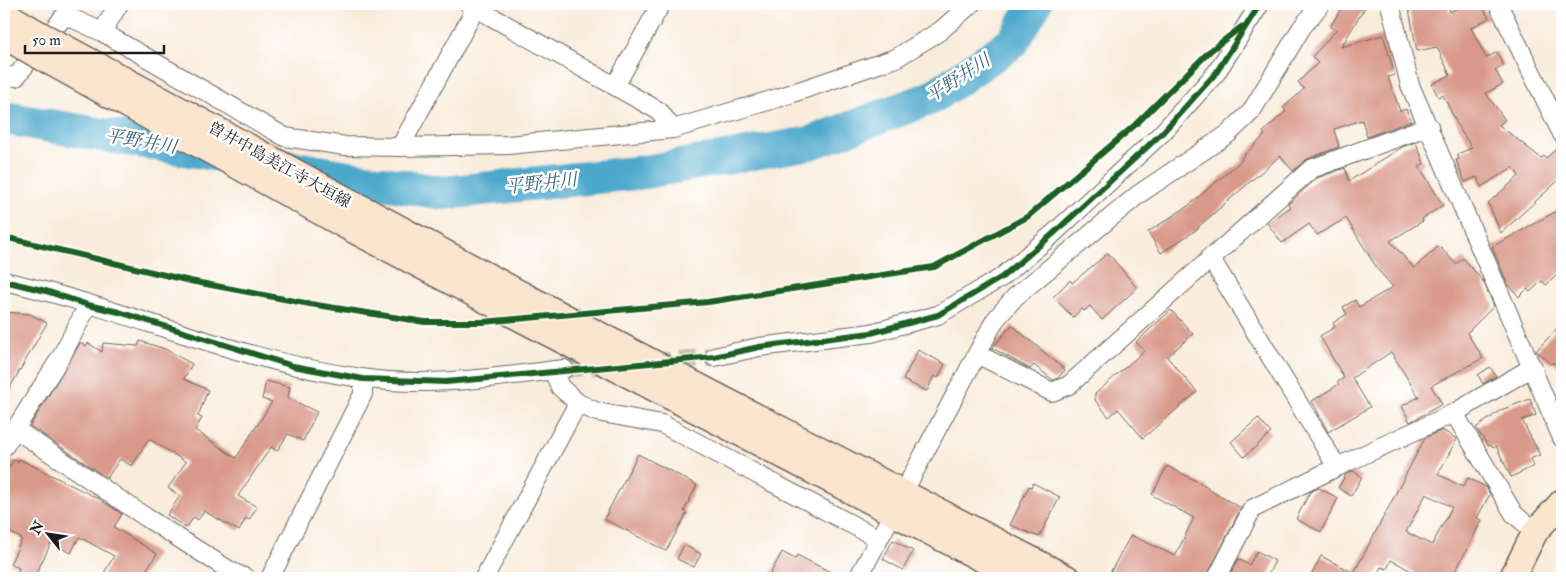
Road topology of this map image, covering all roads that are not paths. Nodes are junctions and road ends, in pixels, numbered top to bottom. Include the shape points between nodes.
1 (119, 4) edge
2 (661, 4) edge
3 (972, 4) edge
4 (1260, 4) edge
5 (1320, 4) edge
6 (1390, 4) edge
7 (1498, 4) edge
8 (474, 5) edge
9 (4, 13) edge
10 (102, 32) junction
11 (21, 38) edge
12 (4, 75) edge
13 (615, 86) junction
14 (1429, 126) junction
15 (673, 129) junction
16 (1562, 134) edge
17 (400, 147) junction
18 (1210, 258) junction
19 (4, 281) edge
20 (88, 305) junction
21 (977, 354) junction
22 (714, 357) tunnel mouth
23 (1533, 367) junction
24 (363, 379) junction
25 (578, 404) junction
26 (1454, 413) junction
27 (15, 429) junction
28 (1562, 438) edge
29 (4, 447) edge
30 (1337, 467) junction
31 (1562, 502) edge
32 (898, 503) junction
33 (1535, 532) junction
34 (879, 539) junction
35 (246, 578) edge
36 (270, 578) edge
37 (484, 578) edge
38 (858, 578) edge
39 (1018, 578) edge
40 (1067, 578) edge
41 (1217, 578) edge
42 (1512, 578) edge

1 - 10 street
2 - 13 street
3 - 15 street via 940,31 896,58
4 - 22 street via 1216,73 1162,133 1002,277 938,315 871,333 759,347
5 - 21 street via 1302,27 1251,112 1228,134 1139,194 1015,297 995,320
6 - 14 street via 1410,85
7 - 16 street
8 - 13 street
8 - 17 street
9 - 11 main road, 曽井中島美江寺大垣線
10 - 12 street via 65,15 16,78
10 - 17 street via 285,138 345,146
11 - 32 main road, 曽井中島美江寺大垣線, bridge
13 - 15 street via 659,111
14 - 18 street via 1311,169
14 - 23 street
15 - 17 street via 508,145
18 - 21 street via 1069,385 1052,392
18 - 30 street
19 - 20 street
20 - 24 street via 293,366
20 - 27 street
21 - 32 street
23 - 26 street
23 - 28 street
24 - 25 street via 446,382 558,370 560,387
24 - 36 street via 363,394
25 - 34 street via 597,412 662,424
25 - 37 street
26 - 30 street
26 - 33 street via 1514,514
27 - 29 street
27 - 35 street via 147,518
30 - 41 street via 1252,509
31 - 33 main road
32 - 34 street
32 - 39 main road
32 - 40 main road
33 - 42 main road
34 - 38 street

